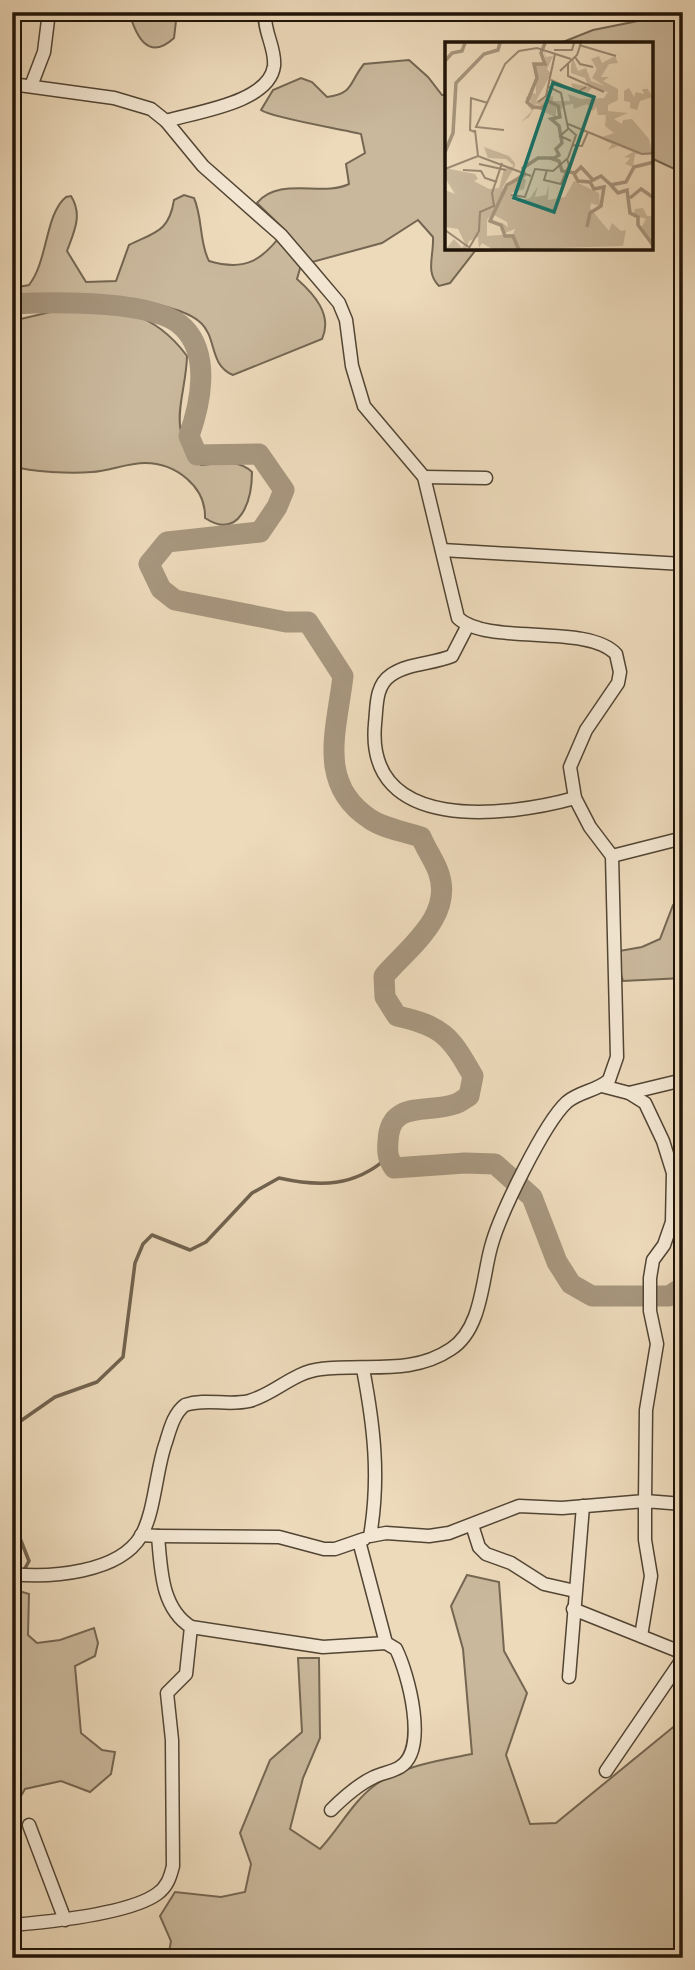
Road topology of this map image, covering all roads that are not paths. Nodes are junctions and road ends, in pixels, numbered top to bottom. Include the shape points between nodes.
1 (49, 12) edge
2 (265, 12) edge
3 (307, 12) edge
4 (418, 12) edge
5 (12, 85) edge
6 (31, 86) junction
7 (166, 121) junction
8 (424, 477) junction
9 (486, 478) dead end
10 (442, 550) junction
11 (683, 564) edge
12 (468, 625) junction
13 (575, 798) junction
14 (683, 838) edge
15 (612, 856) junction
16 (683, 1080) edge
17 (603, 1086) junction
18 (629, 1093) junction
19 (363, 1369) junction
20 (645, 1501) junction
21 (683, 1504) edge
22 (583, 1506) junction
23 (472, 1525) junction
24 (141, 1535) junction
25 (158, 1536) junction
26 (364, 1539) junction
27 (12, 1574) edge
28 (575, 1591) junction
29 (573, 1609) junction
30 (191, 1627) junction
31 (641, 1636) junction
32 (386, 1643) junction
33 (683, 1653) edge
34 (683, 1658) edge
35 (569, 1677) dead end
36 (606, 1772) dead end
37 (331, 1810) dead end
38 (29, 1825) dead end
39 (65, 1920) junction
40 (12, 1926) edge

1 - 6 street via 44,52
2 - 7 street via 274,64 265,86 249,96
3 - 4 street
5 - 6 street
6 - 7 street via 132,102
7 - 8 street via 203,166 281,235 339,303 364,406
8 - 9 street
8 - 10 street
10 - 11 street
10 - 12 street via 454,608
12 - 13 street via 599,644 616,654 618,683 586,730 570,767
12 - 13 street via 452,656 398,671 383,682 378,693 374,752 384,775 425,807 516,811
13 - 15 street
14 - 15 street
15 - 17 street via 618,1057
16 - 18 street
17 - 18 street
17 - 19 street via 566,1102 544,1133 491,1246 466,1335 452,1349 420,1363
18 - 20 street via 645,1103 654,1118 673,1173 672,1222 653,1260 650,1278 657,1344 646,1410
19 - 24 street via 301,1373 249,1401 193,1402 180,1409 164,1447
19 - 26 street via 377,1448 375,1503
20 - 21 street
20 - 22 street
20 - 31 street via 651,1576
22 - 23 street via 519,1506
22 - 28 street
23 - 26 street via 429,1536
23 - 28 street via 486,1554 544,1584
24 - 25 street
24 - 27 street via 120,1554 79,1571 54,1577
25 - 26 street via 279,1537 324,1549
25 - 30 street via 166,1594 179,1620
26 - 32 street
28 - 29 street
29 - 31 street
29 - 35 street
30 - 32 street via 323,1647
30 - 39 street via 186,1674 167,1693 172,1740 170,1878 149,1898
31 - 33 street
32 - 37 street via 396,1649 407,1678 412,1751 401,1767 363,1783
34 - 36 street
38 - 39 street
39 - 40 street

